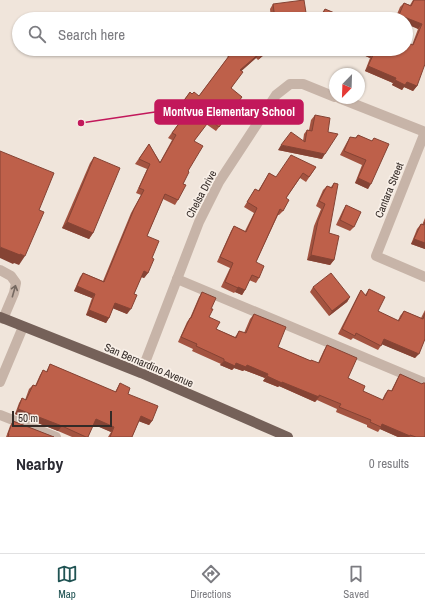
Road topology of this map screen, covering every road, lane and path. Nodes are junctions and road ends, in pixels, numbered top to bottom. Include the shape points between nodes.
1 (329, 94) edge
2 (354, 104) edge
3 (425, 132) edge
4 (0, 270) edge
5 (425, 277) edge
6 (177, 279) junction
7 (2, 318) edge
8 (23, 327) junction
9 (141, 373) junction
10 (0, 382) edge
11 (425, 383) edge
12 (0, 414) edge
13 (56, 437) edge
14 (288, 437) edge

1 - 6 street, Chelsa Drive via 303,84 290,84 276,95 219,182 199,222
2 - 3 street
3 - 5 street, Cantara Street via 376,256
7 -> 4 street via 16,284 11,276
6 - 9 street, Chelsa Drive
6 - 11 street
7 - 8 main road, San Bernardino Avenue
8 - 9 main road, San Bernardino Avenue
8 - 10 street
9 - 14 main road, San Bernardino Avenue
12 - 13 street

